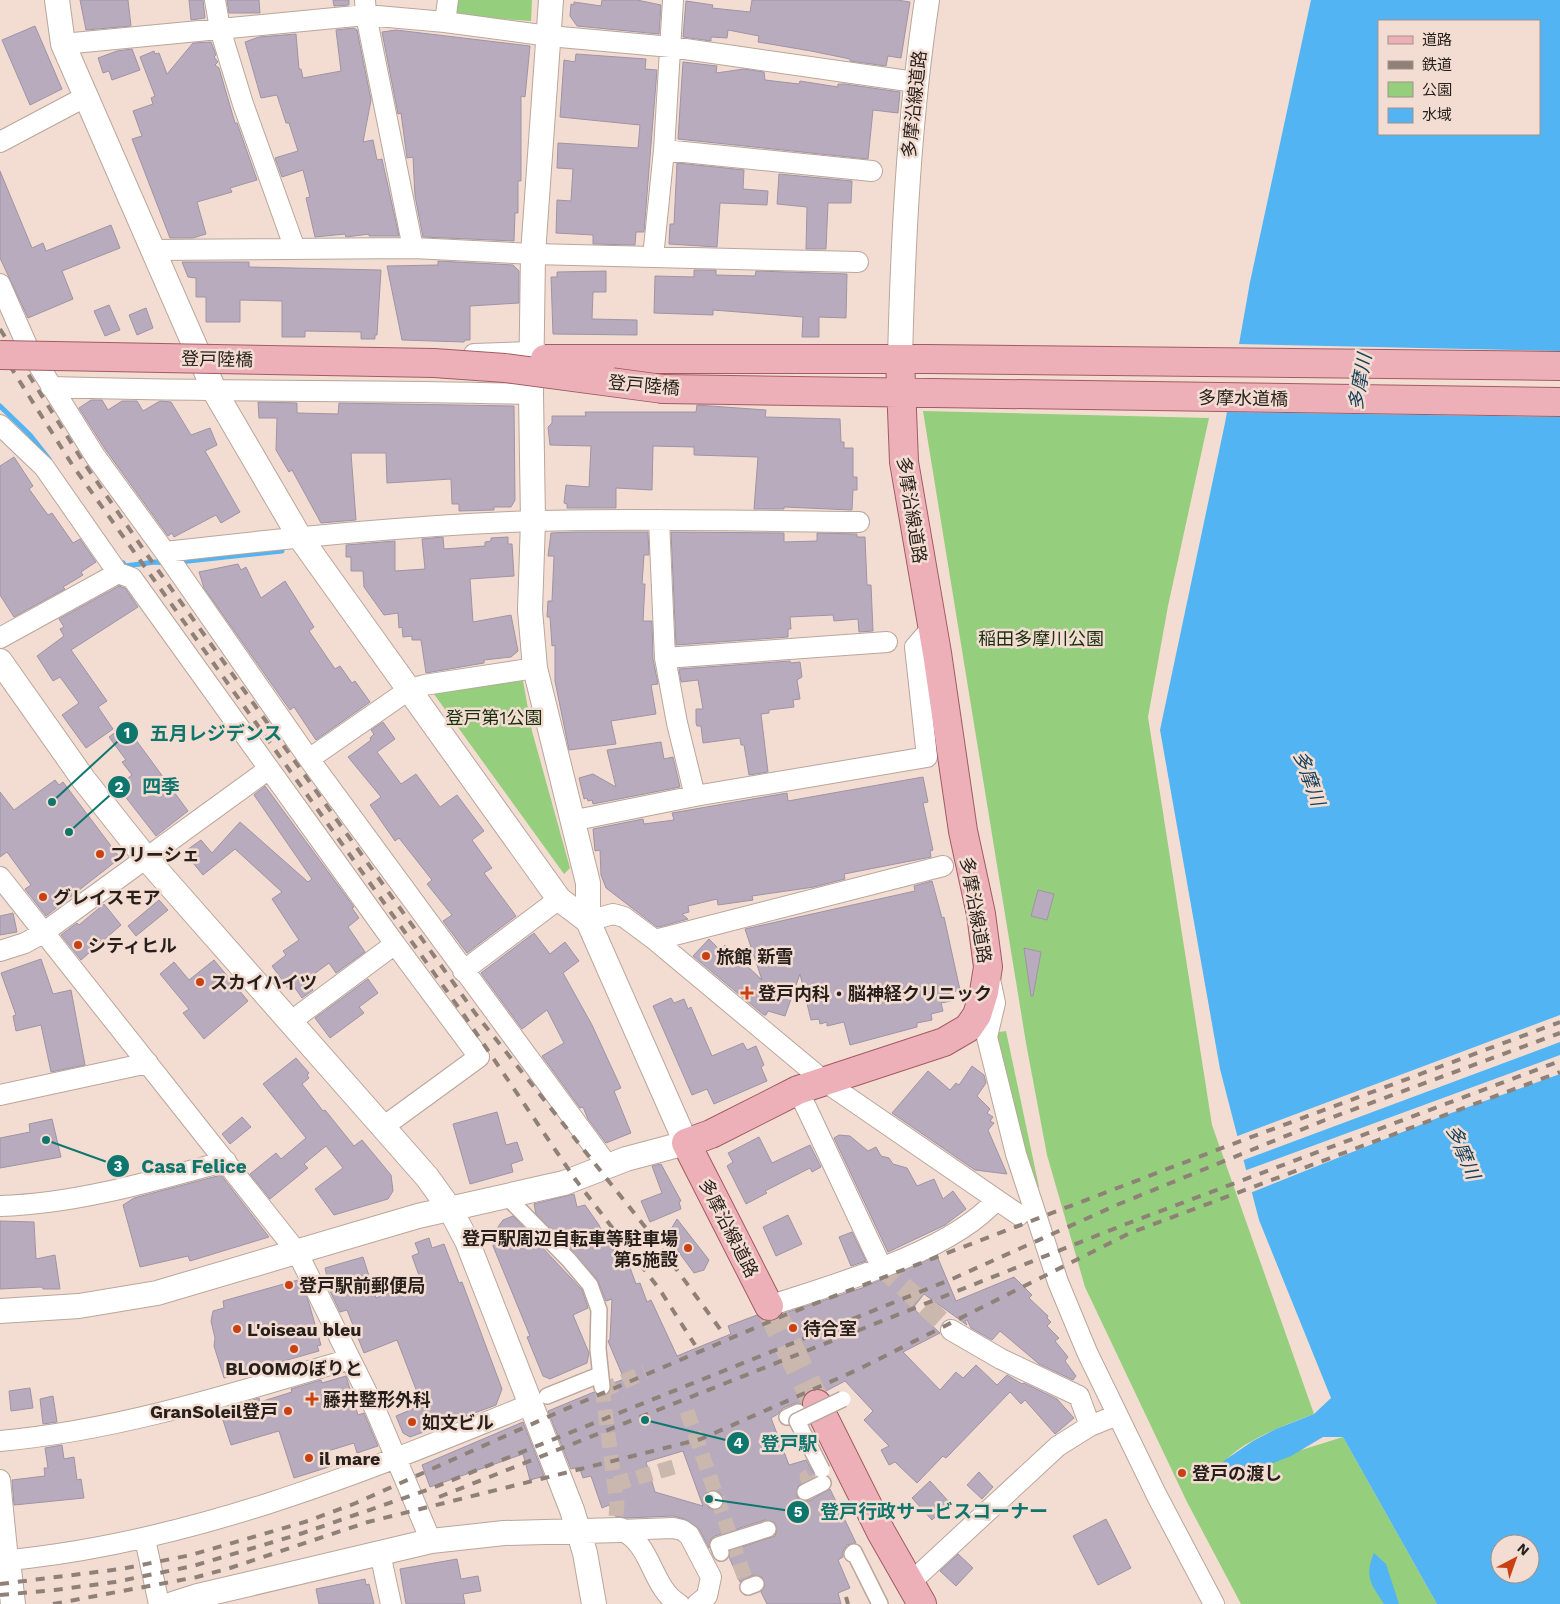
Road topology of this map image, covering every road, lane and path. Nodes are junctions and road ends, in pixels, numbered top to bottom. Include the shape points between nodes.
1 (57, 0) edge
2 (215, 0) edge
3 (448, 0) edge
4 (551, 0) edge
5 (673, 0) edge
6 (927, 0) edge
7 (365, 7) edge
8 (445, 22) junction
9 (220, 29) junction
10 (549, 36) junction
11 (63, 44) junction
12 (671, 47) junction
13 (915, 82) junction
14 (84, 97) junction
15 (0, 142) edge
16 (664, 150) junction
17 (872, 171) dead end
18 (413, 248) junction
19 (295, 249) junction
20 (152, 250) junction
21 (533, 254) junction
22 (653, 257) junction
23 (858, 262) dead end
24 (0, 284) edge
25 (29, 350) junction
26 (531, 352) junction
27 (0, 355) edge
28 (200, 355) junction
29 (900, 359) junction
30 (434, 362) junction
31 (1560, 366) edge
32 (51, 387) junction
33 (215, 392) junction
34 (913, 393) junction
35 (531, 394) junction
36 (1560, 402) edge
37 (0, 425) edge
38 (659, 520) junction
39 (534, 521) junction
40 (858, 522) dead end
41 (299, 536) junction
42 (170, 559) junction
43 (118, 573) junction
44 (932, 624) junction
45 (0, 638) edge
46 (887, 642) dead end
47 (665, 658) junction
48 (0, 661) edge
49 (535, 668) junction
50 (410, 689) junction
51 (309, 759) junction
52 (269, 769) junction
53 (695, 796) junction
54 (571, 821) junction
55 (146, 858) junction
56 (943, 866) dead end
57 (0, 877) edge
58 (560, 899) junction
59 (588, 921) junction
60 (43, 933) junction
61 (655, 940) junction
62 (395, 944) junction
63 (0, 951) edge
64 (988, 967) junction
65 (463, 971) junction
66 (290, 1022) junction
67 (148, 1063) junction
68 (824, 1081) junction
69 (798, 1090) junction
70 (0, 1095) edge
71 (383, 1127) junction
72 (686, 1143) junction
73 (226, 1161) junction
74 (608, 1166) junction
75 (506, 1196) junction
76 (996, 1200) junction
77 (0, 1206) edge
78 (450, 1209) junction
79 (1019, 1215) dead end
80 (297, 1252) junction
81 (881, 1266) junction
82 (769, 1306) joint
83 (0, 1311) edge
84 (952, 1330) tunnel mouth
85 (350, 1359) junction
86 (539, 1400) junction
87 (811, 1408) joint
88 (1118, 1415) junction
89 (1090, 1426) junction
90 (0, 1441) edge
91 (397, 1459) junction
92 (0, 1480) edge
93 (804, 1492) dead end
94 (617, 1522) junction
95 (768, 1528) dead end
96 (579, 1531) junction
97 (145, 1539) junction
98 (431, 1541) junction
99 (380, 1553) junction
100 (721, 1553) dead end
101 (852, 1554) dead end
102 (4, 1560) edge
103 (916, 1594) edge
104 (12, 1604) edge
105 (159, 1604) edge
106 (173, 1604) edge
107 (391, 1604) edge
108 (594, 1604) edge
109 (680, 1604) edge
110 (697, 1604) edge
111 (880, 1604) edge
112 (1214, 1604) edge

1 - 11 street
2 - 9 street
3 - 8 street
4 - 10 street
5 - 12 street
6 - 13 street, 多摩沿線道路
7 - 8 street
7 - 9 street
7 - 18 street
8 - 10 street
9 - 11 street
9 - 19 street
10 - 12 street
10 - 21 street
11 - 14 street
12 - 13 street
12 - 16 street
13 - 29 street, 多摩沿線道路 via 907,174
14 - 15 street
14 - 20 street
16 - 17 street
16 - 22 street
18 - 19 street
18 - 21 street
19 - 20 street
20 - 28 street
21 - 22 street
21 - 26 street
22 - 23 street
24 - 25 street
25 - 28 street
25 - 32 street
26 - 28 street
26 - 35 street
27 - 30 main road, 登戸陸橋, bridge
28 - 33 street
29 - 30 main road, 登戸陸橋, bridge via 499,359
29 - 31 main road, 多摩水道橋
29 - 34 main road, 多摩沿線道路
30 - 34 main road, 登戸陸橋, bridge via 663,389
32 - 33 street
32 - 42 street via 95,456
33 - 35 street
33 - 41 street
34 - 36 main road, 多摩水道橋
34 - 44 main road, 多摩沿線道路 via 904,462
35 - 39 street
37 - 43 street via 44,467
38 - 39 street
38 - 40 street
38 - 47 street
39 - 41 street
39 - 49 street via 530,610
41 - 42 street
41 - 50 street
42 - 51 street
43 - 45 street
43 - 52 street via 132,578
44 - 53 street via 915,647 927,757
44 - 64 main road, 多摩沿線道路 via 963,831 981,914
46 - 47 street
47 - 53 street
48 - 55 street via 84,780
49 - 50 street
49 - 54 street
50 - 51 street
50 - 58 street
51 - 65 street
52 - 55 street
52 - 62 street
53 - 54 street
54 - 59 street via 588,882
55 - 60 street
55 - 66 street
56 - 61 street
57 - 60 street
58 - 59 street
58 - 65 street
59 - 61 street via 613,914 624,917
59 - 72 street
60 - 63 street
60 - 67 street
61 - 68 street
62 - 66 street
62 - 71 street via 480,1057
64 - 68 main road, 多摩沿線道路 via 981,1009 962,1032 925,1050
64 - 88 street via 995,1003 987,1037 1016,1154 1058,1282
65 - 74 street
66 - 71 street
67 - 70 street
67 - 73 street
68 - 69 main road, 多摩沿線道路
68 - 76 street
69 - 72 main road, 多摩沿線道路 via 711,1134
69 - 81 street
71 - 78 street
72 - 74 street
72 - 82 main road, 多摩沿線道路
73 - 77 street via 134,1186
73 - 80 street
74 - 75 street via 564,1183
75 - 78 street
75 - 86 street via 590,1285 599,1310 600,1381
76 - 79 street
76 - 81 street via 986,1211 943,1241
78 - 80 street
78 - 86 street
80 - 83 street via 157,1293 79,1306
80 - 85 street
81 - 82 street
84 - 89 street via 1000,1359 1079,1396
85 - 90 street via 200,1403 94,1428 50,1437
85 - 91 street
86 - 91 street
86 - 96 street
87 - 93 street, bridge via 797,1421 822,1477
87 - 103 main road
88 - 89 street
88 - 112 street
89 - 103 street via 1058,1446
91 - 97 street via 231,1516
91 - 98 street
92 - 102 street
94 - 96 street
94 - 109 street via 633,1536 662,1588
94 - 110 street via 673,1528 689,1535 711,1577 707,1596
95 - 100 street via 718,1545
96 - 98 street via 494,1534
96 - 108 street
97 - 102 street via 104,1548
97 - 105 street
98 - 99 street
99 - 106 street
99 - 107 street
101 - 111 street via 854,1552
102 - 104 street

